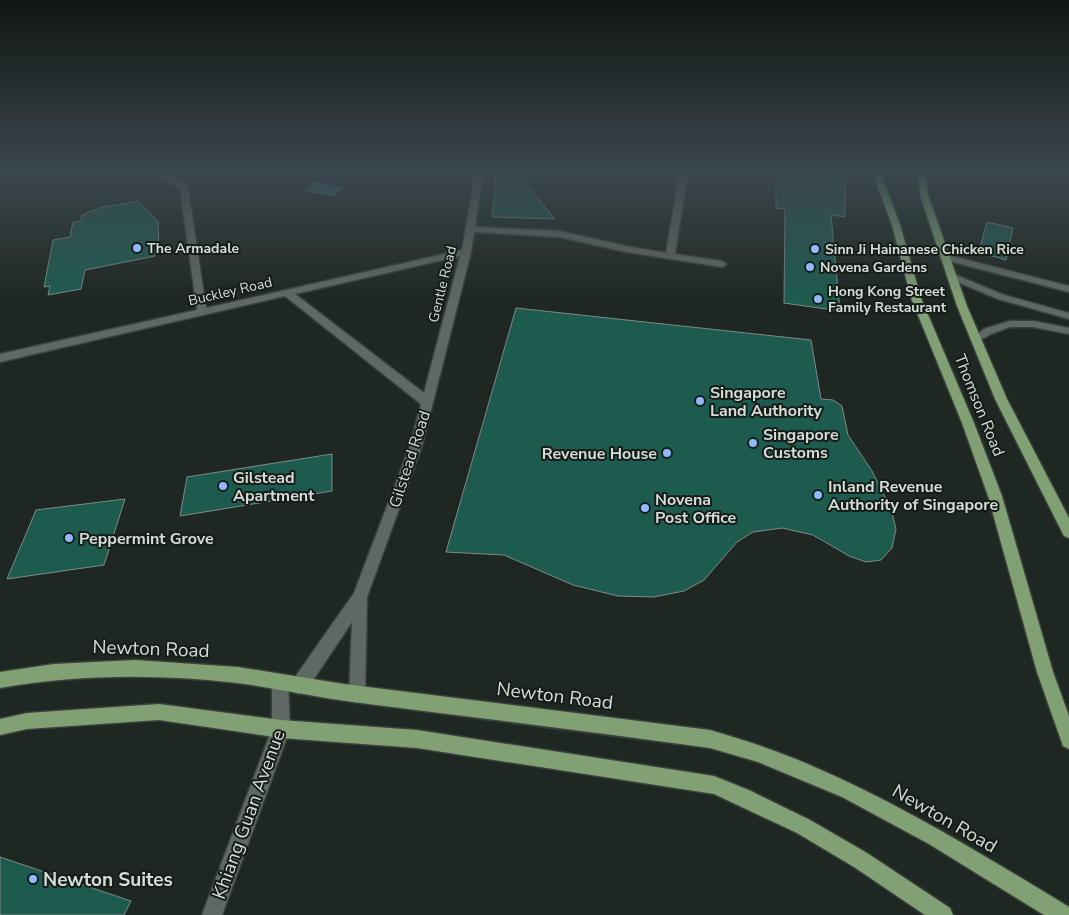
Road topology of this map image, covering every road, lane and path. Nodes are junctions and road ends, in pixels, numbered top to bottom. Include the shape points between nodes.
1 (188, 215) edge
2 (472, 215) edge
3 (678, 215) edge
4 (892, 215) edge
5 (930, 215) edge
6 (469, 229) junction
7 (466, 252) junction
8 (670, 256) junction
9 (944, 257) junction
10 (722, 264) dead end
11 (951, 276) junction
12 (1069, 289) edge
13 (287, 293) junction
14 (202, 312) junction
15 (1069, 316) edge
16 (1069, 331) edge
17 (977, 339) junction
18 (0, 358) edge
19 (426, 402) junction
20 (1069, 532) edge
21 (360, 597) junction
22 (0, 680) edge
23 (280, 683) junction
24 (299, 686) junction
25 (357, 695) junction
26 (0, 727) edge
27 (281, 730) junction
28 (1069, 740) edge
29 (212, 915) edge
30 (943, 915) edge
31 (1063, 915) edge

1 - 14 street
2 - 6 street, Gentle Road
3 - 8 street
4 - 28 main road, Thomson Road via 916,298 996,496 1045,672
5 - 9 main road, Thomson Road
6 - 7 street, Gentle Road
6 - 8 street via 559,234
7 - 13 street, Buckley Road
7 - 19 street, Gentle Road
8 - 10 street
9 - 11 main road, Thomson Road
9 - 12 street
11 - 15 street via 993,294
11 - 17 main road, Thomson Road
13 - 14 street, Buckley Road
13 - 19 street, Gilstead Road
14 - 18 street, Buckley Road
16 - 17 street via 1023,323 1009,324 987,330
17 - 20 main road, Thomson Road via 1001,399
19 - 21 street, Gilstead Road via 416,446
21 - 24 street, Gilstead Road
21 - 25 street, Gilstead Road
22 - 23 main road, Newton Road via 89,668 218,673
23 - 24 main road, Newton Road
23 - 27 street, Khiang Guan Avenue
24 - 25 main road, Newton Road
25 - 31 main road, Newton Road via 663,732 710,739 756,751 822,778 905,819
26 - 27 main road via 28,721 159,712
27 - 29 street, Khiang Guan Avenue
27 - 30 main road via 417,739 714,785 755,800 803,826

